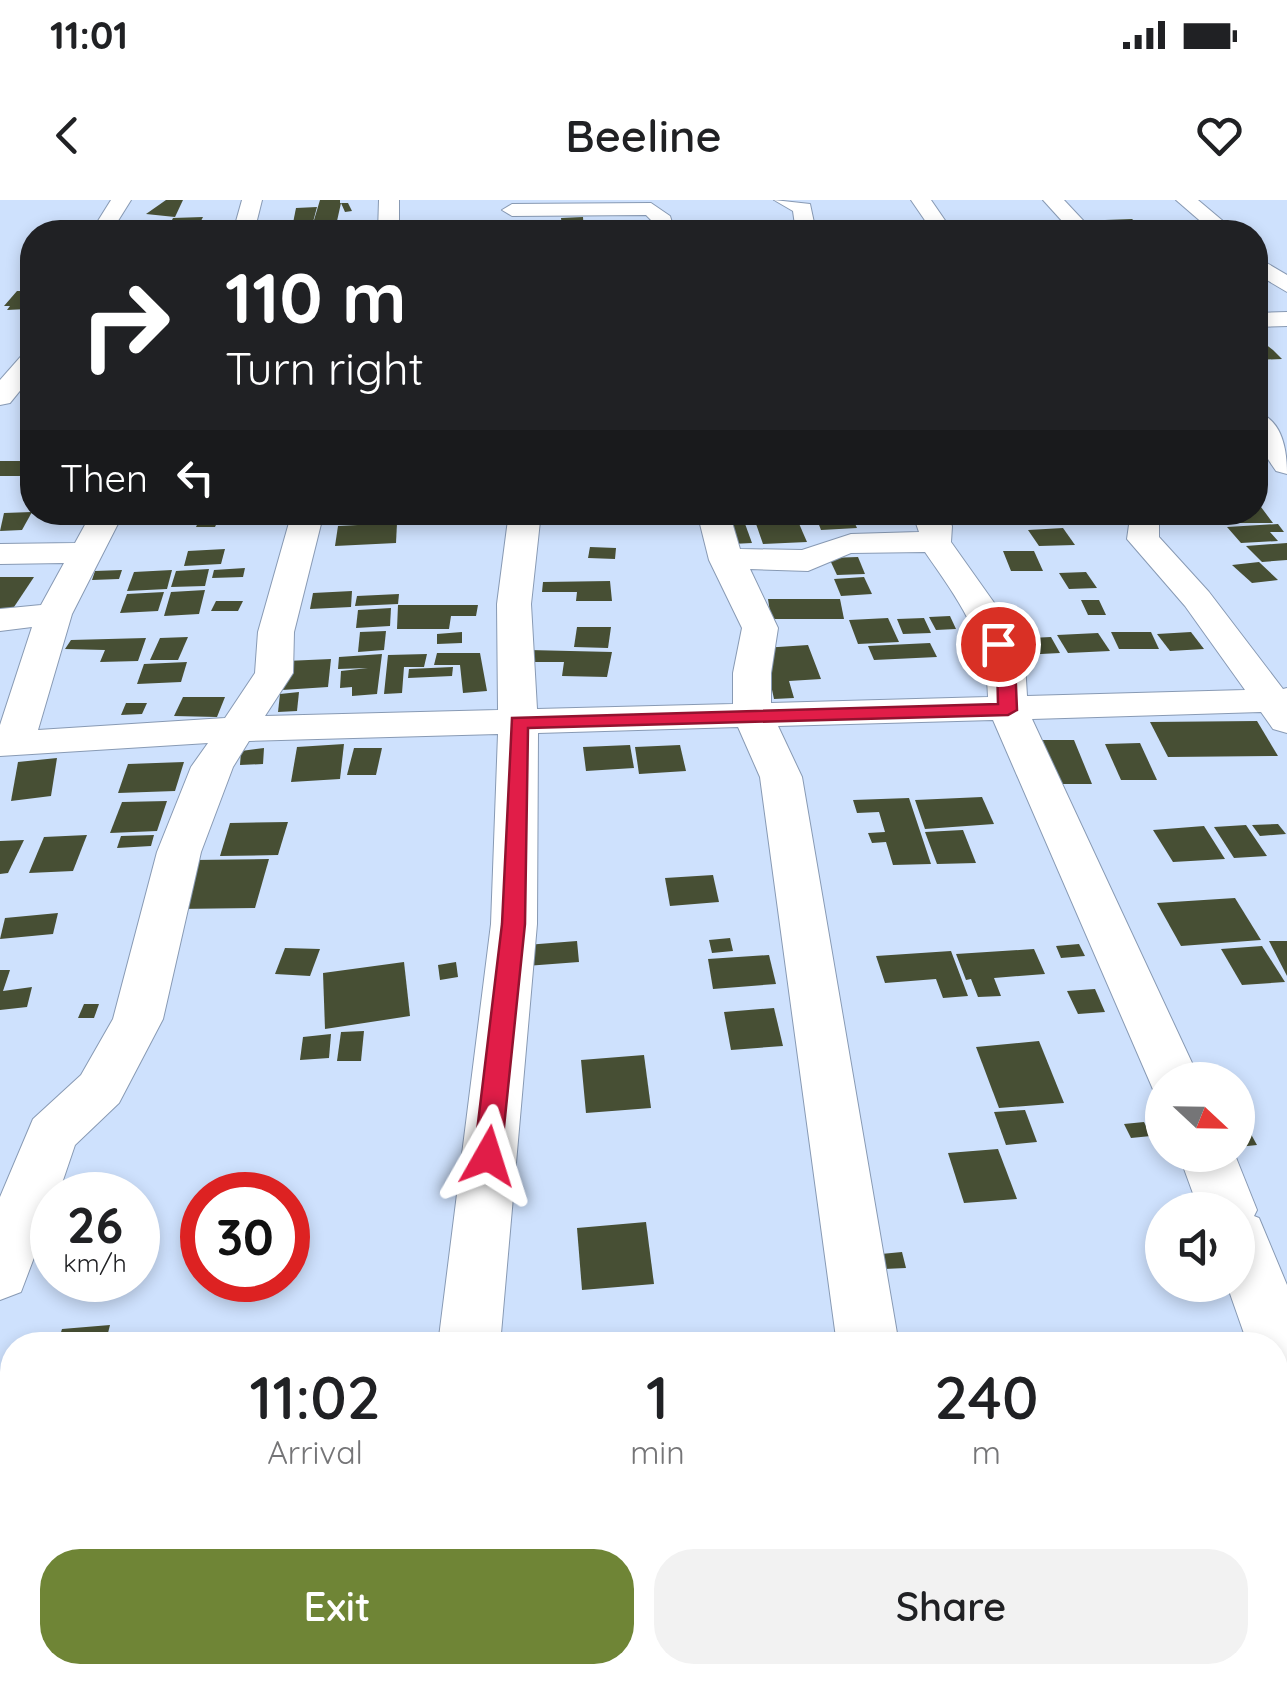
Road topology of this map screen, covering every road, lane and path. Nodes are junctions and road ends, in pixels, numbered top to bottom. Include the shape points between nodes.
1 (784, 200) edge
2 (1053, 200) edge
3 (1186, 200) edge
4 (651, 204) edge
5 (512, 205) edge
6 (804, 220) edge
7 (1072, 220) edge
8 (1210, 220) edge
9 (20, 361) edge
10 (0, 397) edge
11 (1268, 438) edge
12 (1287, 465) edge
13 (100, 525) edge
14 (305, 525) edge
15 (523, 525) edge
16 (717, 525) edge
17 (1145, 525) edge
18 (932, 527) edge
19 (84, 553) junction
20 (0, 554) edge
21 (726, 560) junction
22 (54, 614) junction
23 (0, 620) edge
24 (1283, 707) edge
25 (1008, 710) junction
26 (753, 717) junction
27 (518, 722) junction
28 (239, 729) junction
29 (7, 744) edge
30 (1166, 1062) edge
31 (0, 1274) edge
32 (1255, 1280) edge
33 (470, 1332) edge
34 (866, 1332) edge
35 (1275, 1332) edge

1 - 6 street via 803,208
2 - 7 street
3 - 8 street
4 - 5 street
9 - 10 street
11 - 12 street
13 - 19 street
14 - 28 street via 276,632 274,673
15 - 27 street via 514,604
16 - 21 street
17 - 24 street via 1143,540
18 - 21 street via 838,546 808,561
18 - 25 street via 1006,663
19 - 20 street
19 - 22 street
21 - 26 street via 760,624
22 - 23 street
22 - 29 street
24 - 25 street
25 - 26 street
25 - 30 street
26 - 27 street
26 - 34 street via 781,777
27 - 28 street
27 - 33 street via 514,924
28 - 29 street
28 - 31 street via 212,767 178,852 138,1019 100,1089 52,1134
32 - 35 street

